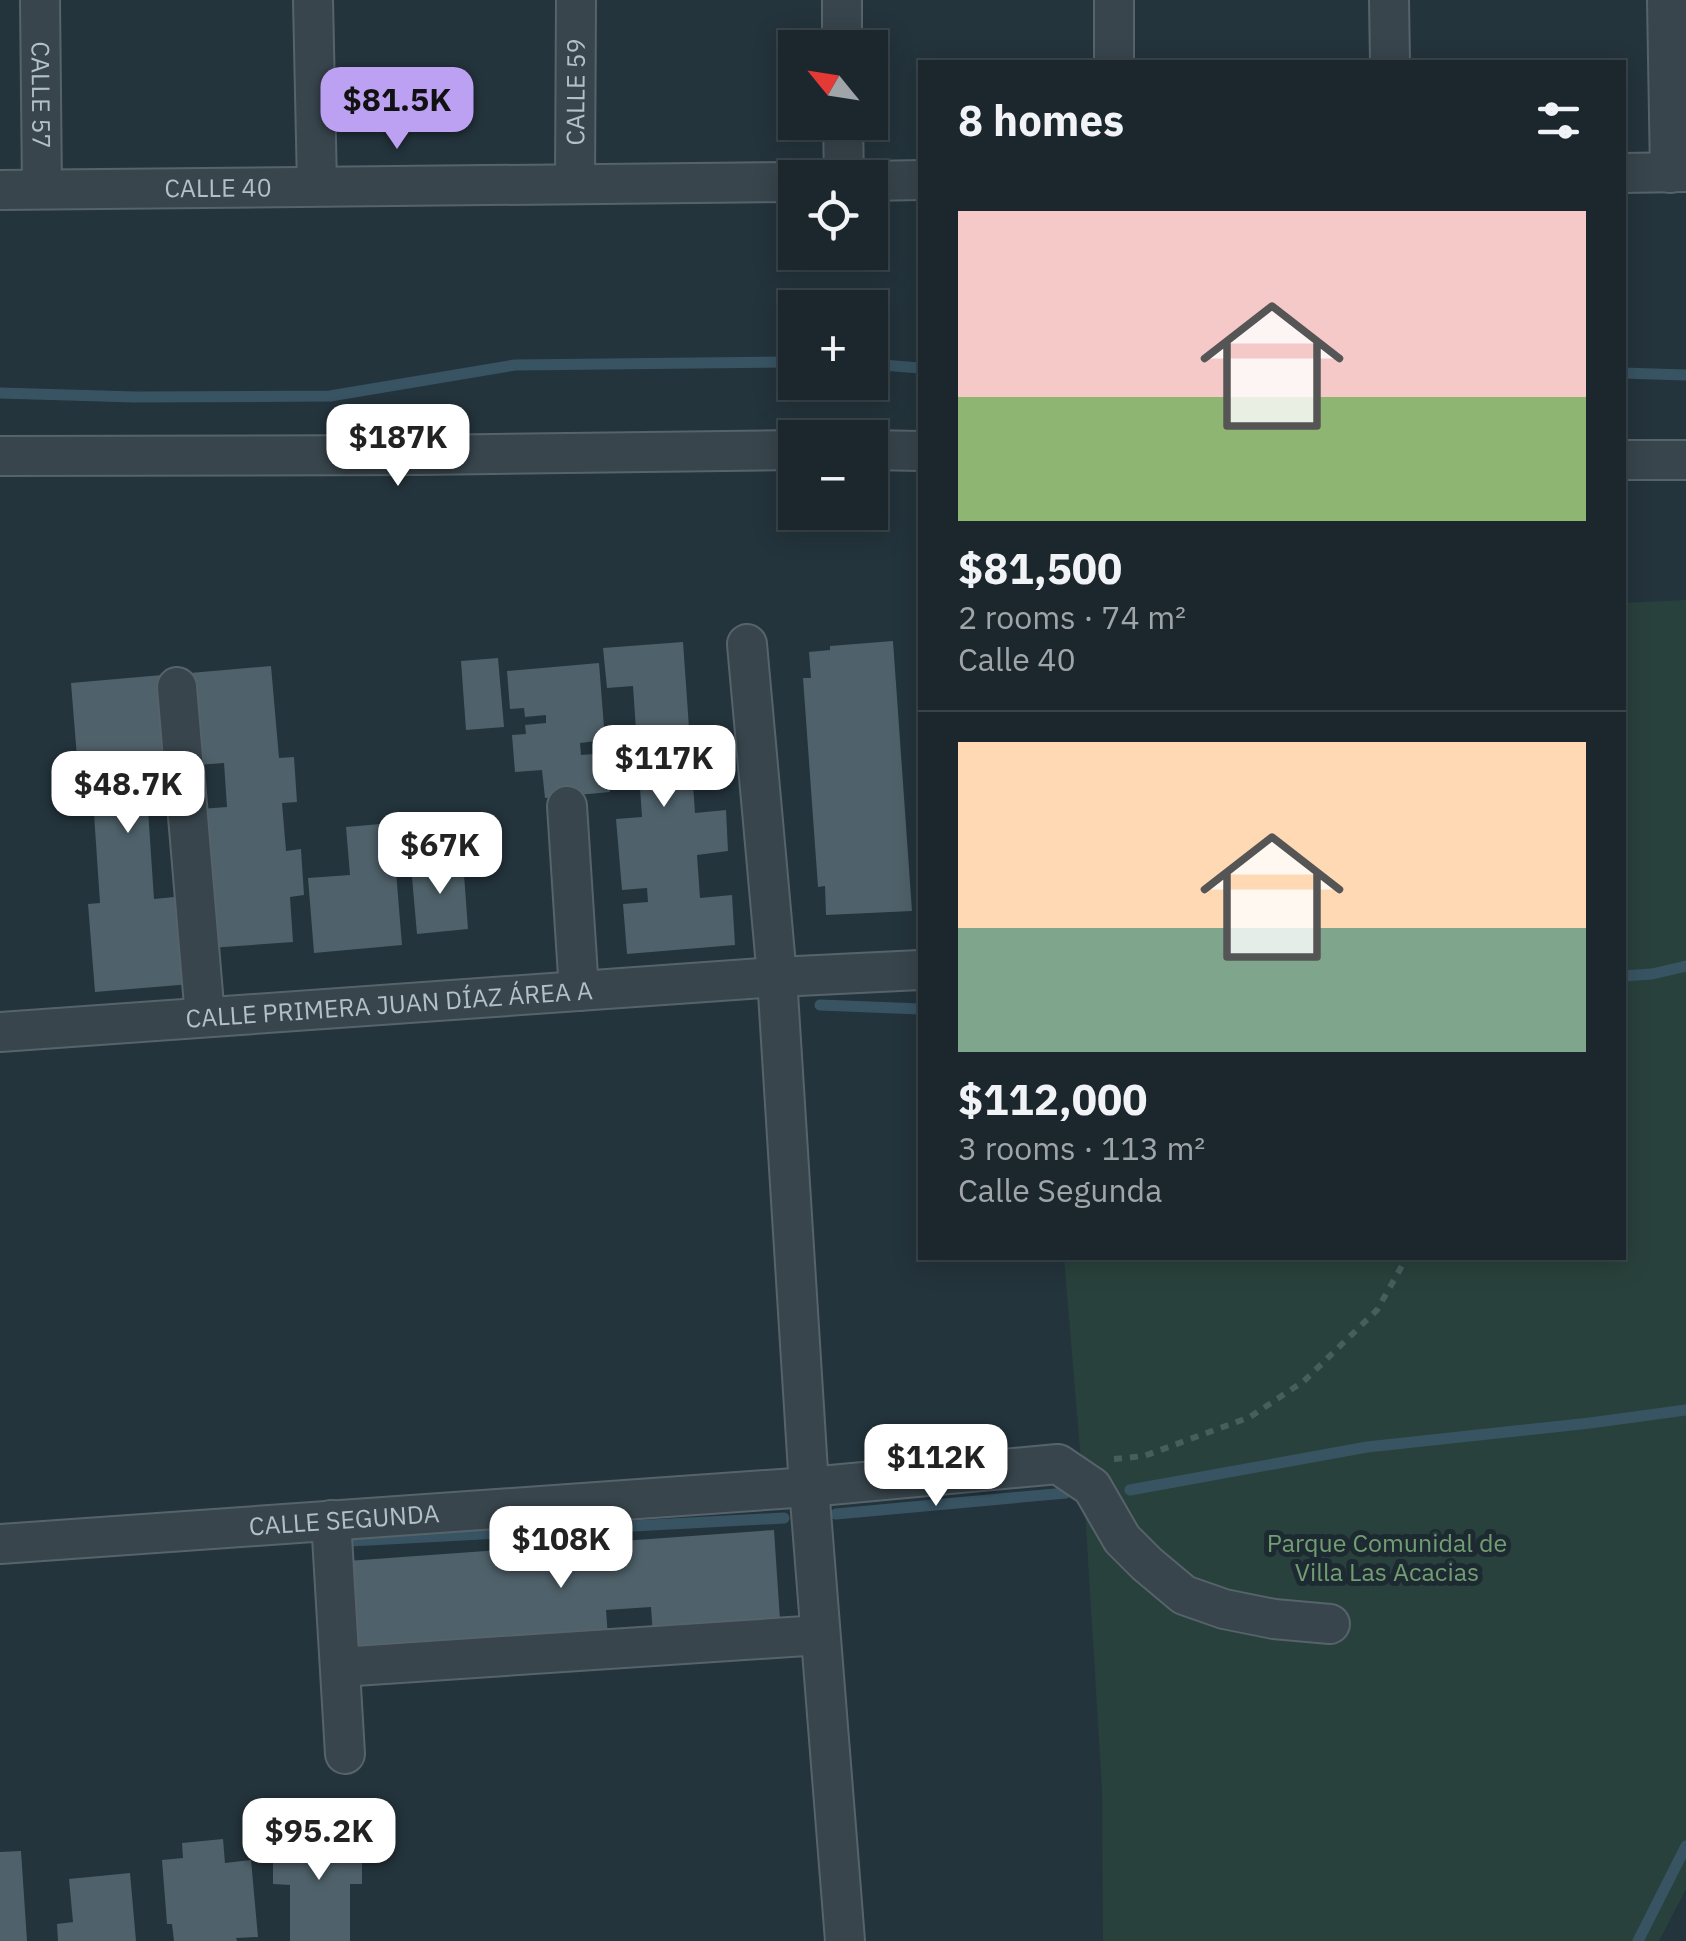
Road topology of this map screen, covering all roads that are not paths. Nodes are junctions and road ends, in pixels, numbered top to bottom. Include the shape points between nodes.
1 (40, 0) edge
2 (313, 0) edge
3 (576, 0) edge
4 (842, 0) edge
5 (1114, 0) edge
6 (1389, 0) edge
7 (1667, 0) edge
8 (842, 30) edge
9 (1114, 60) edge
10 (1390, 60) edge
11 (1678, 172) edge
12 (1626, 173) edge
13 (918, 180) edge
14 (888, 181) edge
15 (778, 182) edge
16 (575, 184) junction
17 (317, 186) junction
18 (42, 189) junction
19 (0, 190) edge
20 (778, 450) edge
21 (888, 450) edge
22 (918, 451) edge
23 (0, 456) edge
24 (1626, 460) edge
25 (1686, 460) edge
26 (747, 644) dead end
27 (177, 687) dead end
28 (567, 806) dead end
29 (918, 970) edge
30 (777, 977) junction
31 (579, 991) junction
32 (205, 1017) junction
33 (0, 1032) edge
34 (809, 1486) junction
35 (331, 1520) junction
36 (0, 1544) edge
37 (1330, 1624) dead end
38 (820, 1636) junction
39 (340, 1667) junction
40 (346, 1754) dead end
41 (845, 1941) edge

1 - 18 street, CALLE 57
2 - 17 street
3 - 16 street, CALLE 59
4 - 8 street
5 - 9 street
6 - 10 street
7 - 11 street
11 - 12 street
13 - 14 street
15 - 16 street, CALLE 40
16 - 17 street, CALLE 40
17 - 18 street, CALLE 40
18 - 19 street, CALLE 40
20 - 23 street
21 - 22 street
24 - 25 street
26 - 30 street
27 - 32 street
28 - 31 street
29 - 30 street, CALLE PRIMERA JUAN DÍAZ ÁREA A
30 - 31 street, CALLE PRIMERA JUAN DÍAZ ÁREA A
30 - 34 street
31 - 32 street, CALLE PRIMERA JUAN DÍAZ ÁREA A
32 - 33 street, CALLE PRIMERA JUAN DÍAZ ÁREA A
34 - 35 street, CALLE SEGUNDA
34 - 37 street, CALLE SEGUNDA via 1058,1464 1092,1486 1122,1539 1184,1595 1274,1620
34 - 38 street
35 - 36 street, CALLE SEGUNDA
35 - 39 street
38 - 39 street
38 - 41 street
39 - 40 street

